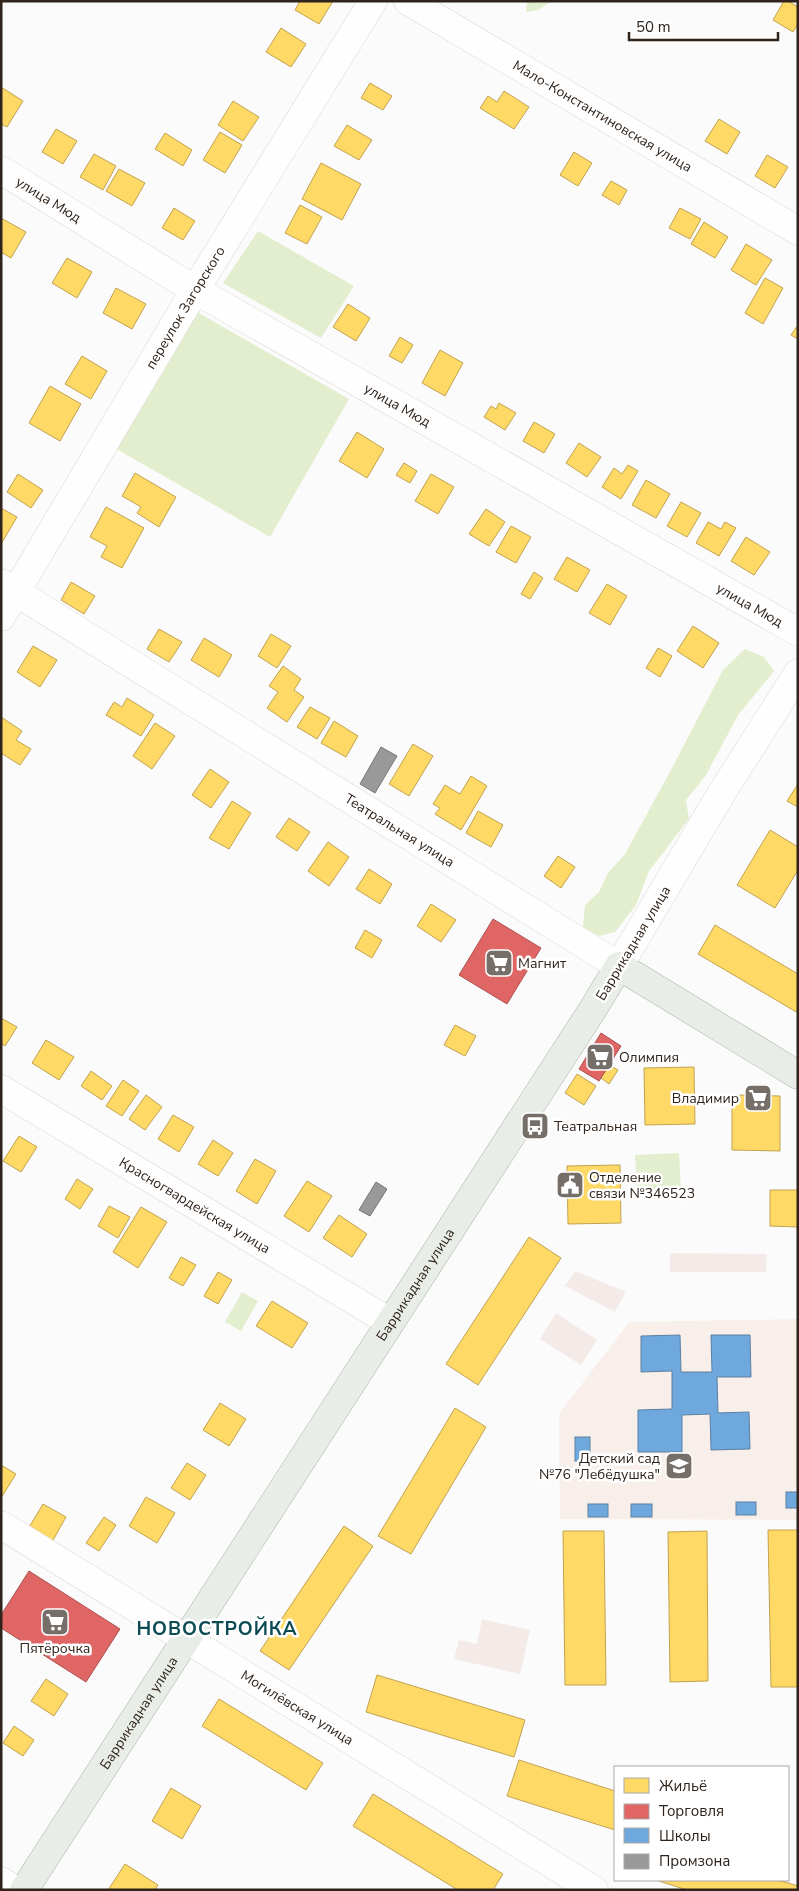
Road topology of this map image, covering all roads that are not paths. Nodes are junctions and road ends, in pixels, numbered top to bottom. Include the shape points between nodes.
1 (373, 1) edge
2 (408, 1) edge
3 (1, 170) edge
4 (798, 231) edge
5 (195, 290) junction
6 (9, 587) edge
7 (1, 617) edge
8 (798, 632) edge
9 (798, 673) edge
10 (619, 966) junction
11 (798, 1075) edge
12 (1, 1089) edge
13 (390, 1322) junction
14 (1, 1525) edge
15 (186, 1639) junction
16 (1, 1881) edge
17 (14, 1890) edge
18 (24, 1890) edge
19 (594, 1890) edge

1 - 5 street, переулок Загорского
2 - 4 street, Мало-Константиновская улица
3 - 5 street, улица Мюд
5 - 6 street, переулок Загорского
5 - 8 street, улица Мюд
6 - 7 street, переулок Загорского
6 - 10 street, Театральная улица
9 - 10 street, Баррикадная улица
10 - 11 main road, Театральная улица
10 - 13 main road, Баррикадная улица
12 - 13 street, Красногвардейская улица
13 - 15 main road, Баррикадная улица
14 - 15 street, Могилёвская улица
15 - 18 main road, Баррикадная улица
15 - 19 street, Могилёвская улица
16 - 17 street

